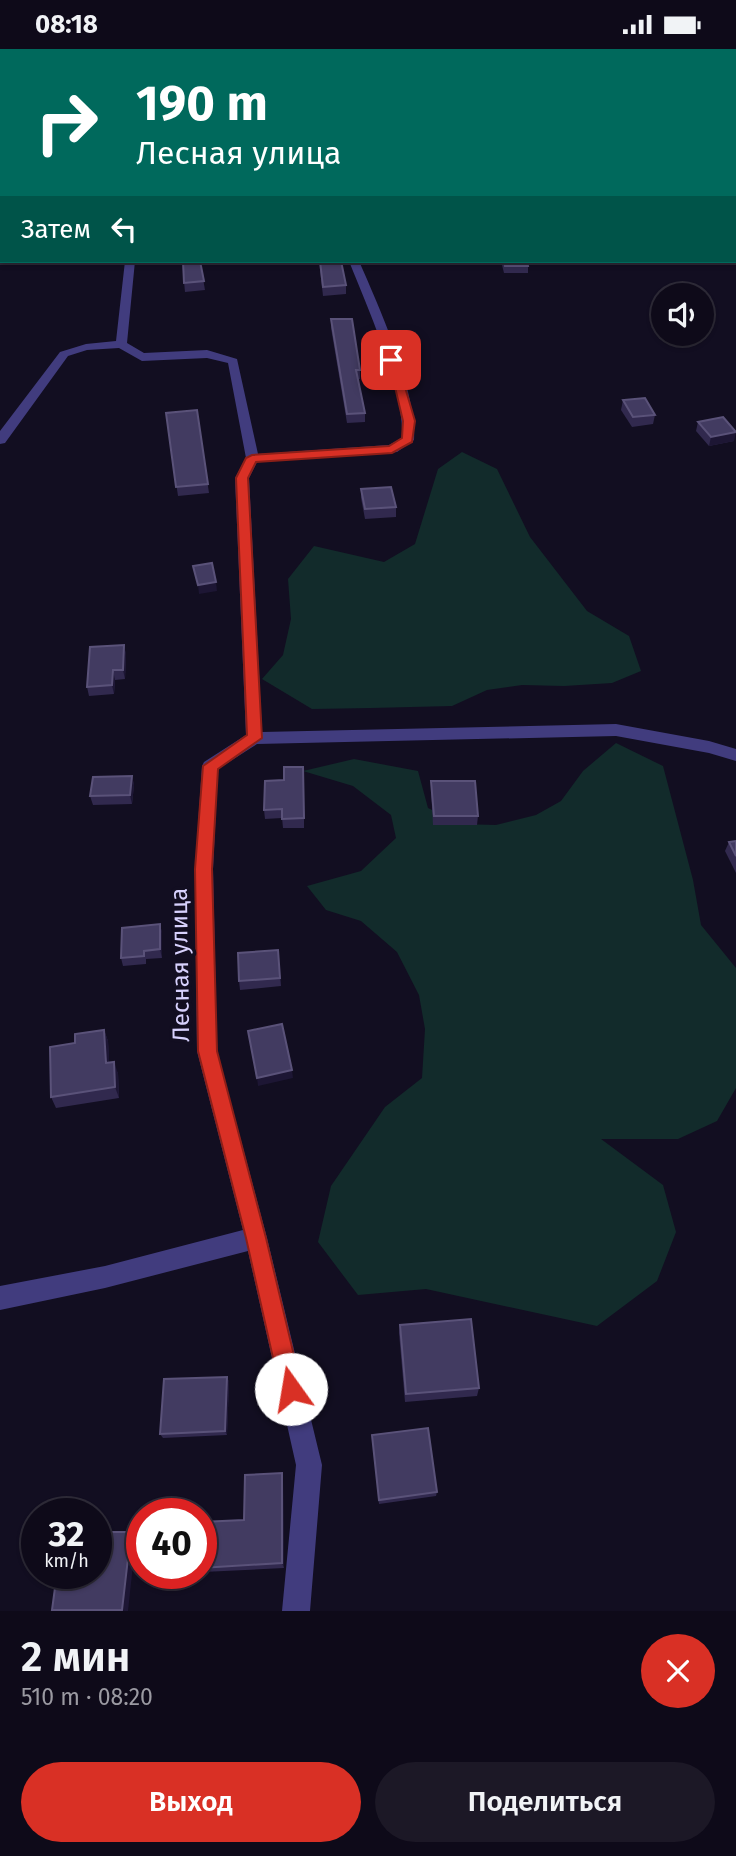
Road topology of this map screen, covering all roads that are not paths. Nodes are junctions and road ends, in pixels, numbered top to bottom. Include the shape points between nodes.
1 (130, 263) edge
2 (355, 263) edge
3 (121, 344) junction
4 (0, 440) edge
5 (252, 458) junction
6 (254, 738) junction
7 (736, 755) edge
8 (256, 1238) junction
9 (0, 1298) edge
10 (296, 1611) edge

1 - 3 street
2 - 5 street via 385,339 409,421 408,440 392,449
3 - 4 street via 64,354
3 - 5 street via 142,356 207,353 233,361
5 - 6 street via 242,478
6 - 7 street via 617,730
6 - 8 street, Лесная улица via 210,766 204,869 208,1051
8 - 9 street via 105,1277
8 - 10 street, Лесная улица via 309,1465

